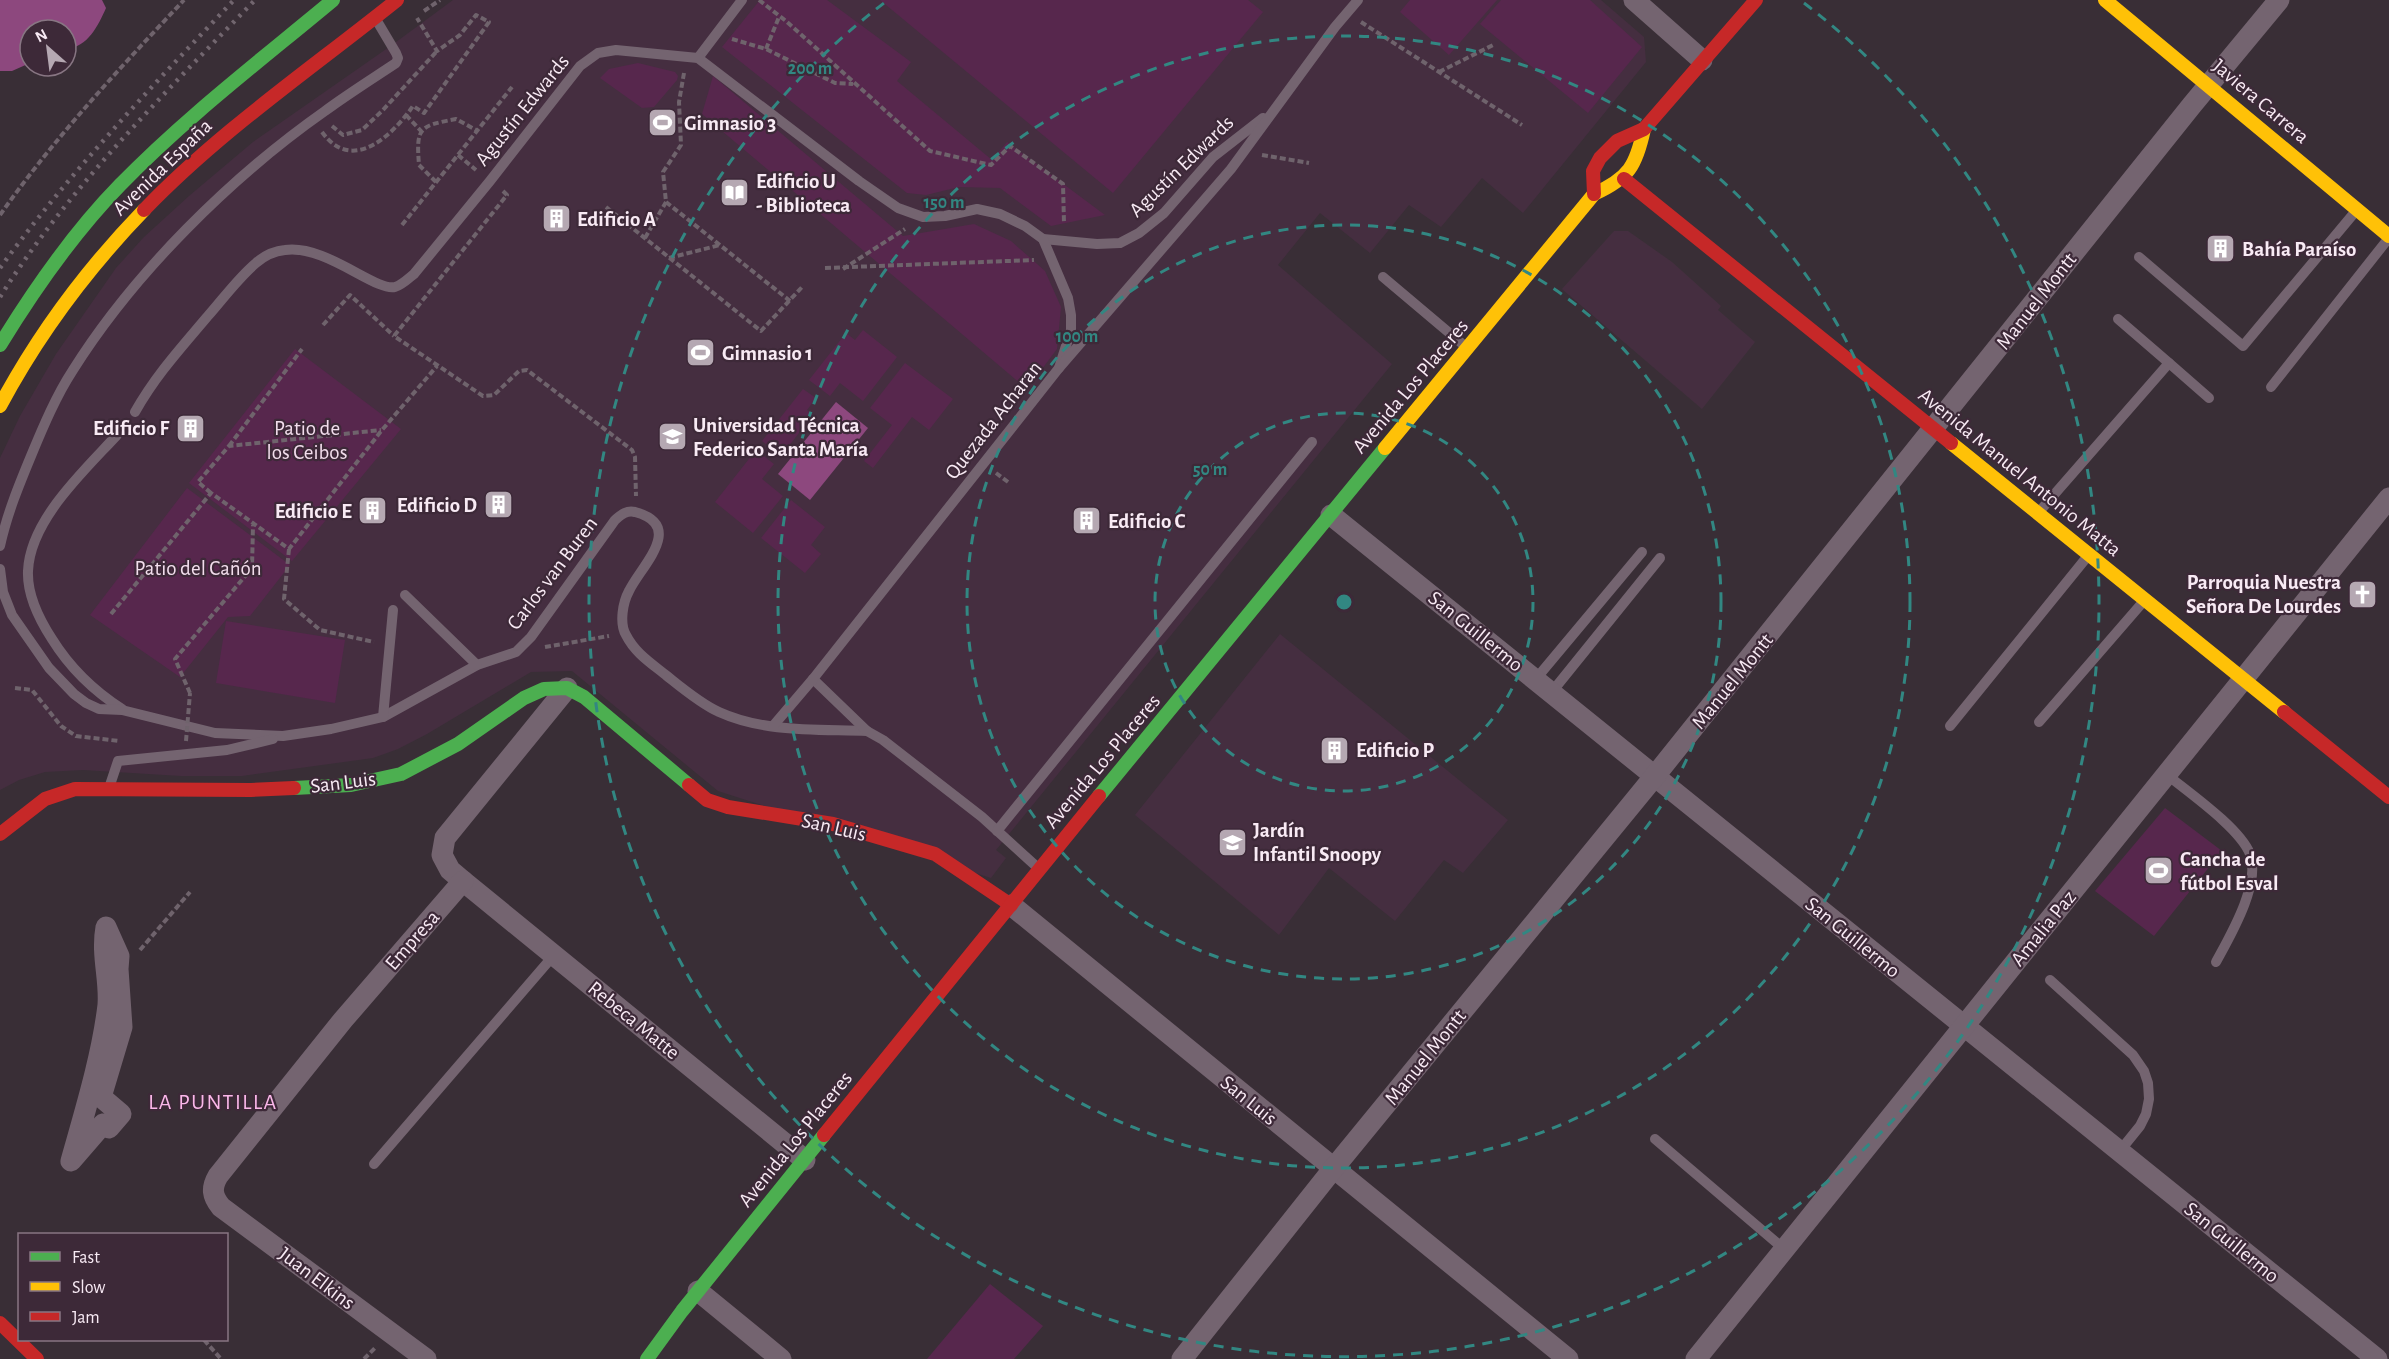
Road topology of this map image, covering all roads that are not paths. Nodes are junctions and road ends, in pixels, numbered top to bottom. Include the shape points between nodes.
1 (333, 0) edge
2 (398, 0) edge
3 (742, 0) edge
4 (1359, 0) edge
5 (1634, 0) edge
6 (1756, 0) edge
7 (2105, 0) edge
8 (2279, 0) edge
9 (375, 18) junction
10 (692, 57) junction
11 (1702, 60) junction
12 (2209, 86) junction
13 (1270, 112) junction
14 (1644, 129) junction
15 (1624, 179) junction
16 (1594, 194) junction
17 (2357, 209) junction
18 (2389, 236) edge
19 (1043, 239) junction
20 (2139, 257) dead end
21 (1383, 278) dead end
22 (2118, 319) dead end
23 (0, 345) edge
24 (1468, 349) junction
25 (2169, 363) junction
26 (1059, 368) junction
27 (2271, 387) dead end
28 (2209, 398) dead end
29 (0, 406) edge
30 (135, 412) dead end
31 (1934, 430) junction
32 (117, 435) dead end
33 (1312, 442) dead end
34 (2389, 498) edge
35 (1331, 514) junction
36 (2038, 514) junction
37 (0, 546) edge
38 (1642, 552) dead end
39 (2089, 554) junction
40 (1660, 558) dead end
41 (0, 569) edge
42 (405, 595) dead end
43 (2145, 599) junction
44 (393, 610) dead end
45 (477, 665) junction
46 (2243, 678) junction
47 (813, 679) junction
48 (1543, 686) junction
49 (567, 688) junction
50 (122, 710) junction
51 (383, 717) junction
52 (2038, 722) dead end
53 (773, 726) junction
54 (1950, 726) dead end
55 (867, 731) junction
56 (283, 736) junction
57 (2166, 774) junction
58 (1654, 777) junction
59 (108, 788) junction
60 (2389, 797) edge
61 (997, 831) junction
62 (0, 834) edge
63 (1040, 869) junction
64 (463, 881) junction
65 (1011, 905) junction
66 (106, 927) joint
67 (554, 955) junction
68 (2216, 962) dead end
69 (2050, 980) dead end
70 (1963, 1027) junction
71 (1655, 1139) dead end
72 (2119, 1152) junction
73 (805, 1160) junction
74 (374, 1164) dead end
75 (1333, 1169) junction
76 (213, 1192) joint
77 (1784, 1250) junction
78 (698, 1291) junction
79 (0, 1323) edge
80 (18, 1341) edge
81 (18, 1341) edge
82 (37, 1359) edge
83 (426, 1359) edge
84 (647, 1359) edge
85 (781, 1359) edge
86 (1182, 1359) edge
87 (1568, 1359) edge
88 (1696, 1359) edge
89 (2377, 1359) edge

1 - 23 main road, Avenida España via 209,103 118,188 46,274
2 - 9 main road, Avenida España
3 - 10 lane
4 - 13 lane, Quezada Acharan
5 - 11 street
6 - 11 main road
7 - 12 main road, Javiera Carrera
8 - 12 street, Manuel Montt
9 - 29 main road, Avenida España via 184,170 96,260 37,339
9 - 37 lane via 396,53 396,63 323,112 212,203 105,323 71,372 41,431 4,525
10 - 19 lane, Agustín Edwards via 898,208 923,217 977,209 1000,214
10 - 30 lane, Agustín Edwards via 616,50 598,53 580,66 414,274 395,287 383,286 345,265 300,249 270,254 257,262 153,381
11 - 14 main road
12 - 17 main road, Javiera Carrera
12 - 31 street, Manuel Montt
13 - 19 lane, Agustín Edwards via 1213,157 1164,213 1139,233 1120,243
13 - 26 lane, Quezada Acharan via 1231,169
14 - 15 main road via 1638,156
14 - 16 main road via 1617,141 1600,158 1593,171
15 - 16 main road, Avenida Los Placeres
15 - 31 main road, Avenida Manuel Antonio Matta
16 - 24 main road, Avenida Los Placeres
17 - 18 main road, Javiera Carrera
17 - 20 lane via 2243,346
18 - 27 lane
19 - 26 lane via 1068,298 1071,315 1071,330
21 - 24 lane
22 - 25 lane
24 - 35 main road, Avenida Los Placeres
25 - 28 lane
25 - 36 lane
26 - 47 lane, Quezada Acharan
31 - 36 main road, Avenida Manuel Antonio Matta
31 - 58 street, Manuel Montt
32 - 50 lane via 72,484 43,524 32,548 28,571 40,620 60,652 100,696
33 - 61 lane
34 - 46 street, Amalia Paz
35 - 48 street, San Guillermo
35 - 63 main road, Avenida Los Placeres
36 - 39 main road, Avenida Manuel Antonio Matta
38 - 48 lane
39 - 43 main road, Avenida Manuel Antonio Matta
39 - 54 lane
40 - 48 lane
41 - 50 lane via 12,615 49,668 86,703 99,709
42 - 45 lane
43 - 46 main road, Avenida Manuel Antonio Matta
43 - 52 lane
44 - 51 lane
45 - 51 lane, Carlos van Buren
45 - 53 lane, Carlos van Buren via 516,652 615,520 631,511 650,519 660,536 658,547 626,596 624,632 635,651 718,712
46 - 57 street, Amalia Paz
46 - 60 main road, Avenida Manuel Antonio Matta
47 - 53 lane, Quezada Acharan
47 - 55 lane
48 - 58 street, San Guillermo
49 - 59 main road, San Luis via 544,689 524,698 458,744 401,774 351,785 251,790
49 - 64 street via 445,838 442,855 450,870
49 - 65 main road, San Luis via 584,697 707,800 833,824 935,854
50 - 56 lane, Carlos van Buren via 215,733
51 - 56 lane, Carlos van Buren
53 - 55 lane
55 - 61 lane
56 - 59 lane via 227,750 118,761
57 - 68 lane via 2214,813 2243,842 2250,856 2251,876 2243,911
57 - 70 street, Amalia Paz
58 - 70 street, San Guillermo
58 - 75 street, Manuel Montt
59 - 62 main road, San Luis via 75,789 45,799
61 - 63 lane
63 - 65 main road, Avenida Los Placeres
64 - 67 street, Rebeca Matte
64 - 76 street, Empresa via 343,1020 219,1176
65 - 73 main road, Avenida Los Placeres
65 - 75 street, San Luis
66 - 66 street via 103,946 108,1003 71,1161 103,1124 108,1128 121,1114 101,1097 122,1027 119,956
67 - 73 street, Rebeca Matte
67 - 74 lane
69 - 72 lane via 2133,1055 2144,1071 2149,1099 2146,1114
70 - 72 street, San Guillermo
70 - 77 street, Amalia Paz
71 - 77 lane
72 - 89 street, San Guillermo
73 - 78 main road, Avenida Los Placeres
75 - 86 street, Manuel Montt
75 - 87 street, San Luis
76 - 83 street, Juan Elkins via 221,1207
77 - 88 street, Amalia Paz
78 - 84 main road, Avenida Los Placeres
78 - 85 street
79 - 81 main road
80 - 82 main road

